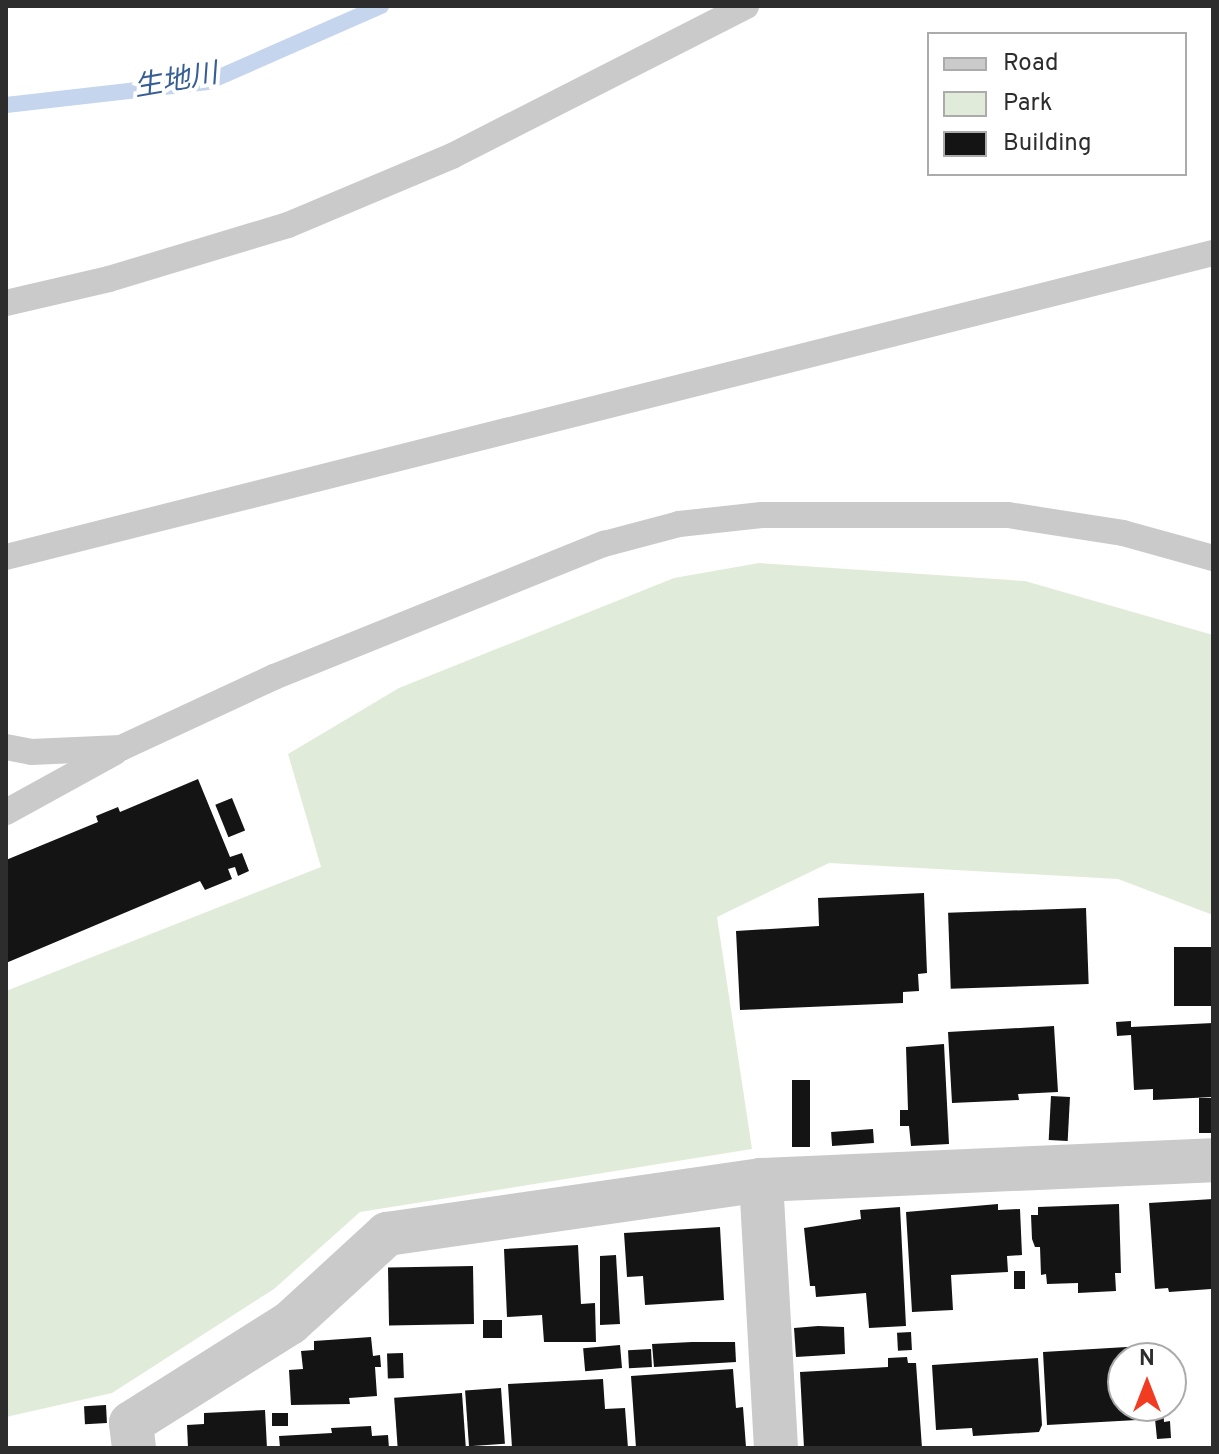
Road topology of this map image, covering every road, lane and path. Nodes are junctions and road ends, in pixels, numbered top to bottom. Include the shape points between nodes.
1 (746, 6) edge
2 (1213, 253) edge
3 (6, 303) edge
4 (6, 557) edge
5 (1213, 558) edge
6 (6, 747) edge
7 (121, 748) junction
8 (6, 812) edge
9 (1213, 1160) edge
10 (761, 1180) junction
11 (134, 1448) edge
12 (776, 1448) edge

1 - 3 lane via 452,156 288,225 109,279
2 - 4 lane
5 - 7 lane via 1123,533 1008,515 762,515 679,524 604,544 274,677
6 - 7 lane via 31,752
7 - 8 lane
9 - 10 street
10 - 11 street via 387,1234 290,1323 131,1423
10 - 12 street

